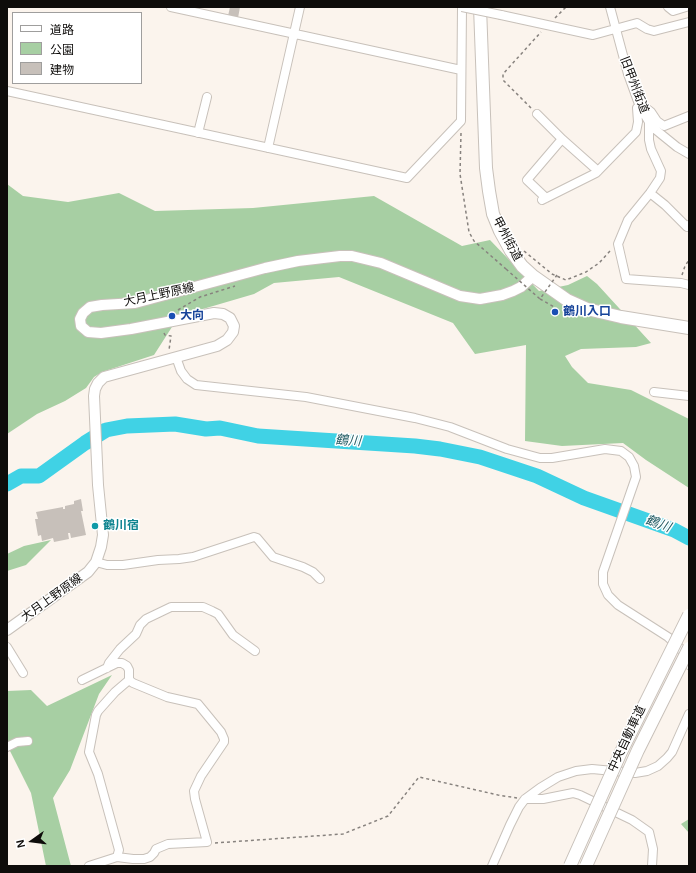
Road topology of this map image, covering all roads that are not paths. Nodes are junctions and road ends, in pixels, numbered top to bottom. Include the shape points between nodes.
1 (171, 7) edge
2 (300, 7) edge
3 (462, 7) edge
4 (480, 7) edge
5 (610, 7) edge
6 (668, 7) edge
7 (686, 7) edge
8 (689, 22) edge
9 (616, 29) junction
10 (294, 34) junction
11 (461, 70) junction
12 (7, 91) edge
13 (207, 97) dead end
14 (640, 107) junction
15 (537, 114) road end
16 (689, 116) edge
17 (649, 122) junction
18 (198, 133) junction
19 (562, 139) junction
20 (268, 148) junction
21 (689, 154) edge
22 (598, 171) junction
23 (650, 193) junction
24 (689, 225) edge
25 (533, 276) junction
26 (685, 284) edge
27 (689, 328) edge
28 (172, 358) junction
29 (654, 392) dead end
30 (689, 396) edge
31 (96, 562) junction
32 (320, 579) dead end
33 (689, 615) edge
34 (7, 630) edge
35 (7, 647) edge
36 (689, 648) edge
37 (255, 652) dead end
38 (689, 665) edge
39 (107, 668) junction
40 (23, 673) dead end
41 (82, 680) dead end
42 (129, 680) junction
43 (689, 714) edge
44 (28, 741) dead end
45 (7, 747) edge
46 (525, 799) junction
47 (117, 857) junction
48 (89, 866) edge
49 (492, 866) edge
50 (570, 866) edge
51 (586, 866) edge
52 (652, 866) edge

1 - 10 street
2 - 10 street
3 - 9 street, bridge via 593,35
3 - 11 street
4 - 25 highway, 甲州街道 via 486,168 493,214 518,261
5 - 9 street, 旧甲州街道
6 - 7 street via 673,11
8 - 9 street via 654,31 637,23
9 - 14 street, 旧甲州街道
10 - 11 street
10 - 20 street
11 - 20 street via 461,121 407,178
12 - 18 street
13 - 18 street
14 - 17 street, 旧甲州街道
14 - 22 street via 637,108 636,132
15 - 19 street
16 - 17 street via 664,126 647,109
17 - 21 street via 672,143
17 - 23 street, 旧甲州街道 via 651,149 661,171 660,178
18 - 20 street
19 - 22 street
19 - 22 street via 527,180 544,199
23 - 24 street via 687,227
23 - 26 street, 旧甲州街道 via 628,220 618,244 626,279
25 - 27 highway, 甲州街道 via 567,300 587,309
25 - 28 main road, 大月上野原線 via 521,287 502,295 470,298 381,263 352,256 340,256 265,268 135,302 102,304 90,307 80,319 81,326 88,332 101,333 214,312 230,318 234,326 227,340 218,346
28 - 31 main road, 大月上野原線 via 104,377 95,389 98,485 103,535
28 - 38 street via 187,379 196,385 306,397 415,418 450,427 507,449 540,458 605,449 621,451 629,457 636,477 609,554 603,584 608,595 618,605 668,637 681,649
29 - 30 street
31 - 32 street via 107,566 179,560 254,537 273,557 303,567
31 - 34 main road, 大月上野原線 via 88,572
33 - 50 highway, 中央自動車道, bridge via 621,752
35 - 40 street
36 - 51 highway, 中央自動車道, bridge via 638,750
37 - 39 street via 233,635 218,614 212,610 171,607 146,619 136,634 109,662
39 - 41 street
39 - 42 street via 122,663 130,670
42 - 47 street via 98,711 89,752 98,774 119,850
42 - 47 street via 168,697 198,704 223,735 224,742 194,791 208,842 168,844 156,849 154,854 144,859
43 - 46 street via 672,752 658,766 635,773 592,769 576,771 558,777
44 - 45 street via 17,742
46 - 49 street via 510,824
46 - 52 street via 580,794 632,820 649,832 653,849
47 - 48 street

